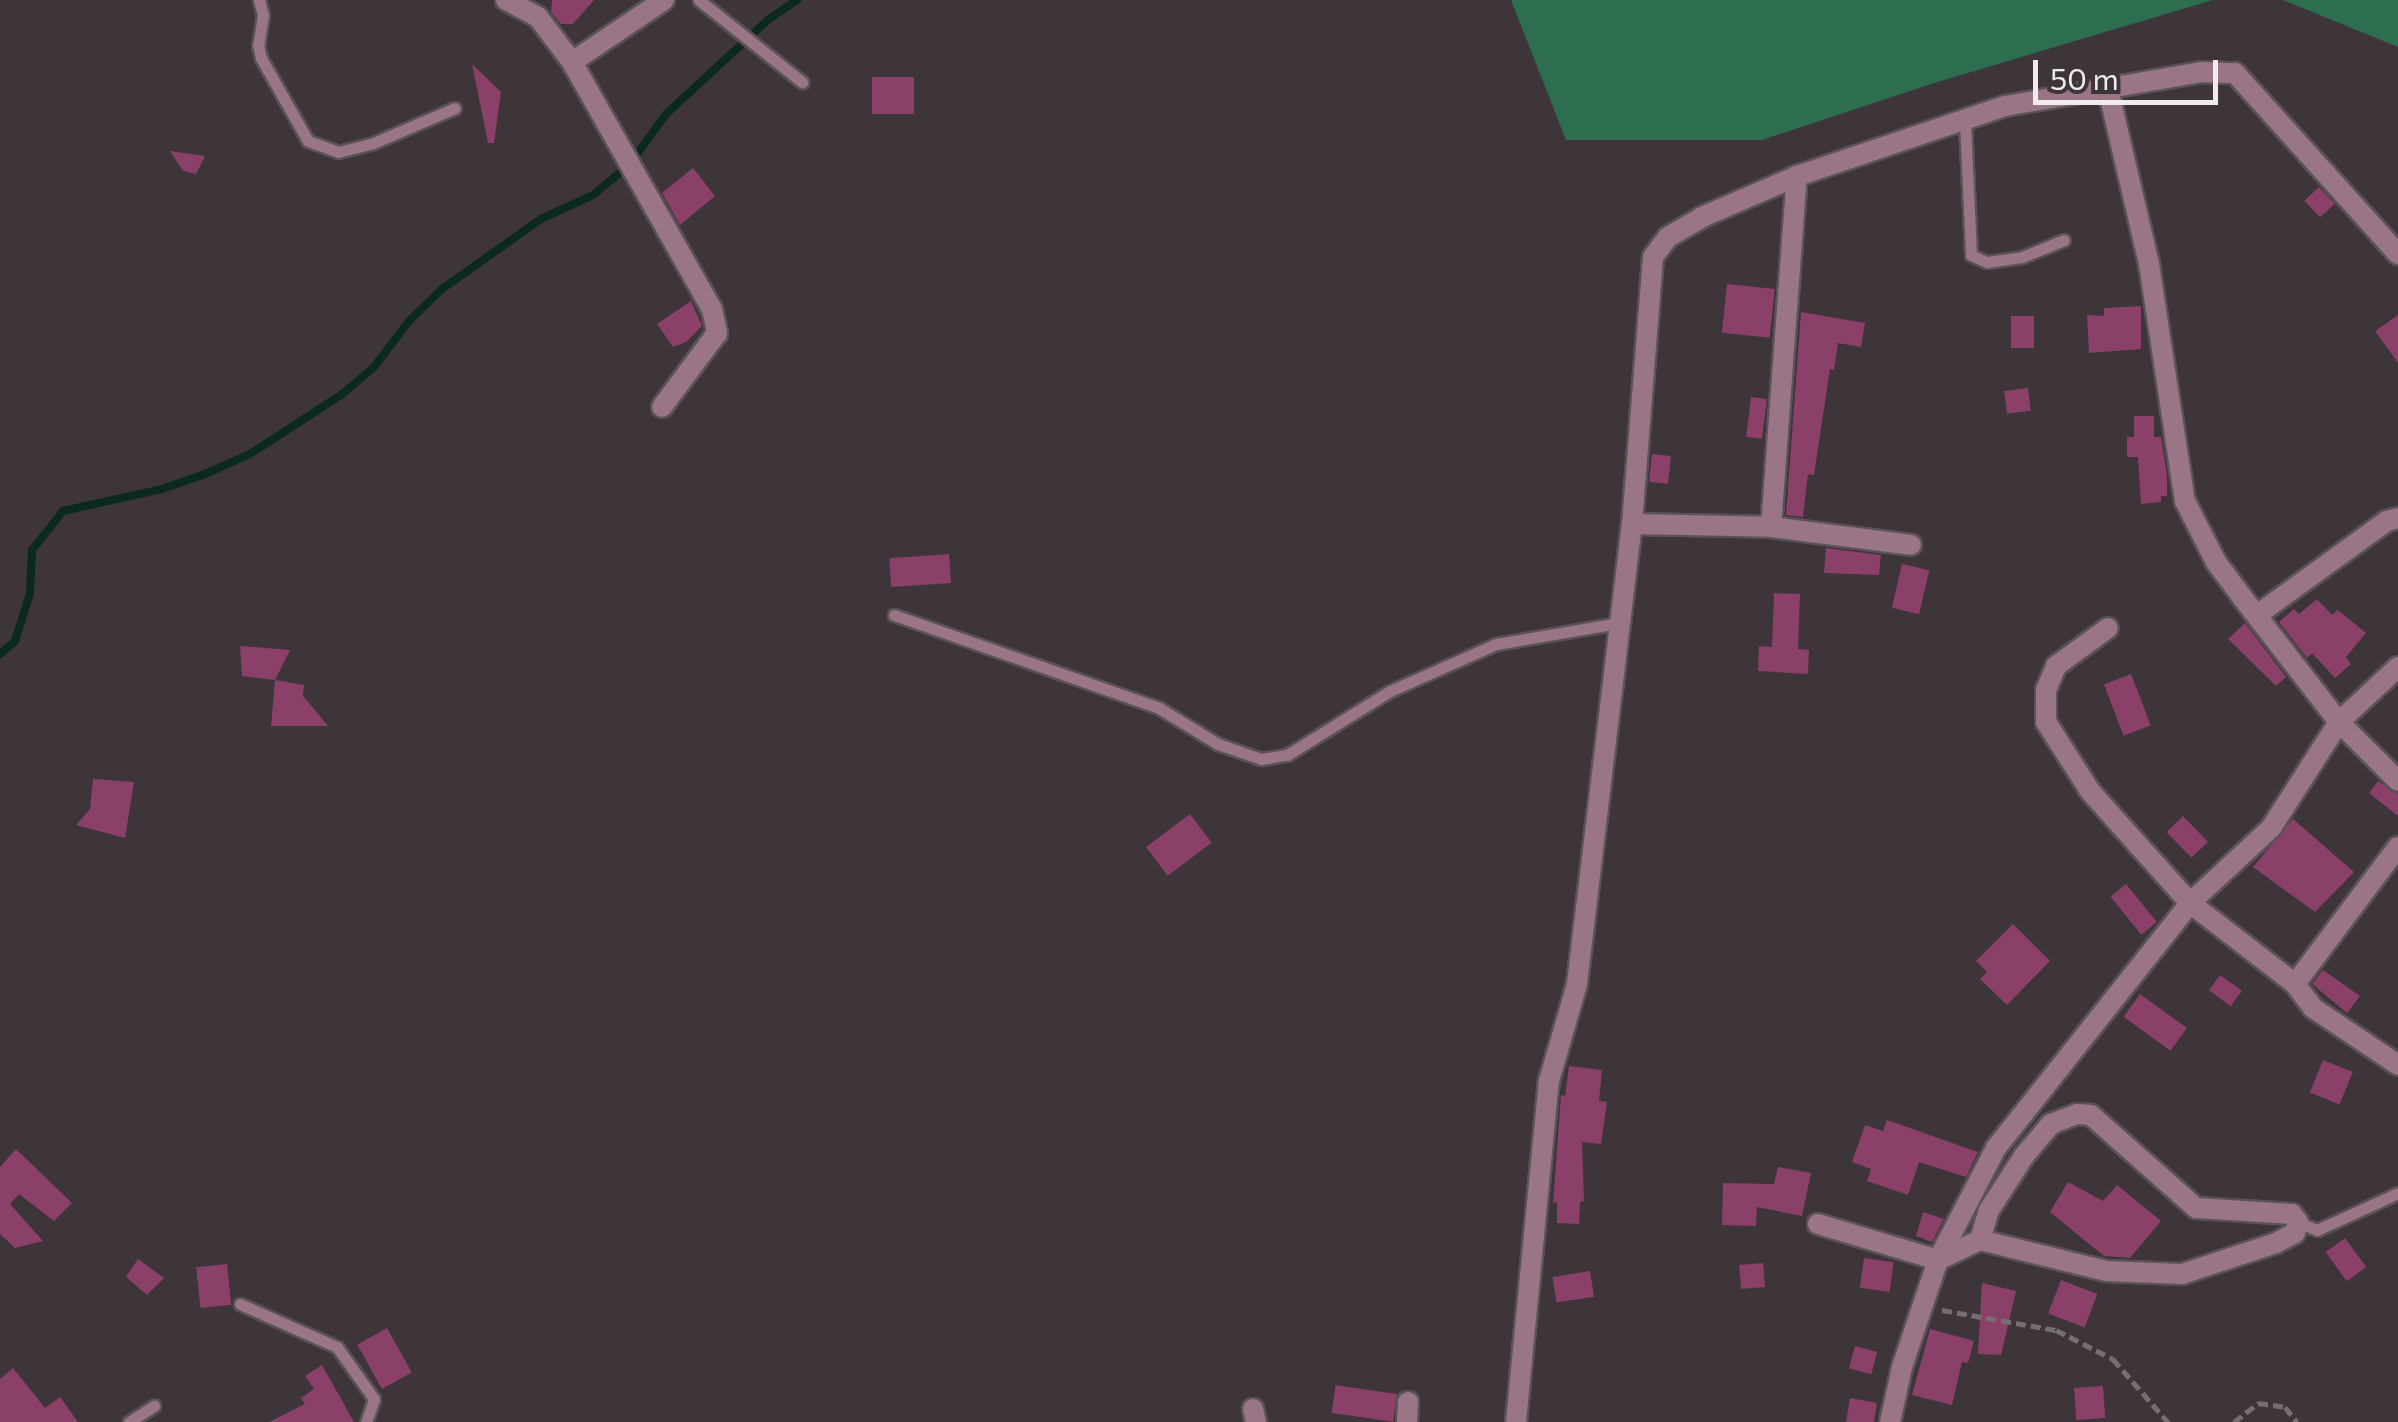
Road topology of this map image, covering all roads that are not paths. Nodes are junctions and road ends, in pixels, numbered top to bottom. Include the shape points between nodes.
1 (258, 0) edge
2 (506, 0) edge
3 (664, 0) edge
4 (700, 0) edge
5 (572, 62) junction
6 (802, 82) dead end
7 (2108, 89) junction
8 (455, 108) dead end
9 (1964, 122) junction
10 (1797, 176) junction
11 (2064, 240) dead end
12 (2398, 254) edge
13 (662, 407) dead end
14 (2398, 518) edge
15 (1632, 524) junction
16 (1772, 527) junction
17 (1911, 545) dead end
18 (894, 615) dead end
19 (2256, 615) junction
20 (1619, 623) junction
21 (2108, 628) dead end
22 (2398, 668) edge
23 (2340, 722) junction
24 (2398, 781) edge
25 (2398, 847) edge
26 (2190, 903) junction
27 (2295, 984) junction
28 (2398, 1065) edge
29 (2398, 1193) edge
30 (2298, 1222) junction
31 (1818, 1224) dead end
32 (1980, 1240) junction
33 (1938, 1260) junction
34 (240, 1304) dead end
35 (154, 1406) dead end
36 (128, 1422) edge
37 (366, 1422) edge
38 (1516, 1422) edge
39 (1890, 1422) edge

1 - 8 lane via 264,15 261,58 308,141 338,152
2 - 5 street via 538,17
3 - 5 street
4 - 6 lane
5 - 13 street via 712,309 717,333
7 - 9 street via 2006,106
7 - 12 street via 2201,72 2235,73
7 - 19 street via 2149,264 2185,501 2216,562
9 - 10 street
9 - 11 lane via 1971,254 1987,262
10 - 15 street via 1702,217 1668,237 1653,256
10 - 16 street
14 - 19 street
15 - 16 street
15 - 20 street
16 - 17 street
18 - 20 lane via 1159,708 1218,744 1262,759 1287,755 1390,691 1496,644
19 - 23 street
20 - 38 street via 1577,984 1549,1080
21 - 26 street via 2056,666 2046,690 2046,722 2090,790
22 - 23 street
23 - 24 street
23 - 26 street via 2271,828
25 - 27 street
26 - 27 street
26 - 33 street via 1996,1148
27 - 28 street via 2313,1008
29 - 30 lane via 2318,1230
30 - 32 street via 2276,1243 2182,1274 2106,1272
30 - 32 street via 2292,1214 2196,1208 2091,1116 2077,1114 2051,1124 2024,1156 1989,1210
31 - 33 street
32 - 33 street
33 - 39 street
34 - 37 lane via 337,1347 374,1399
35 - 36 lane

